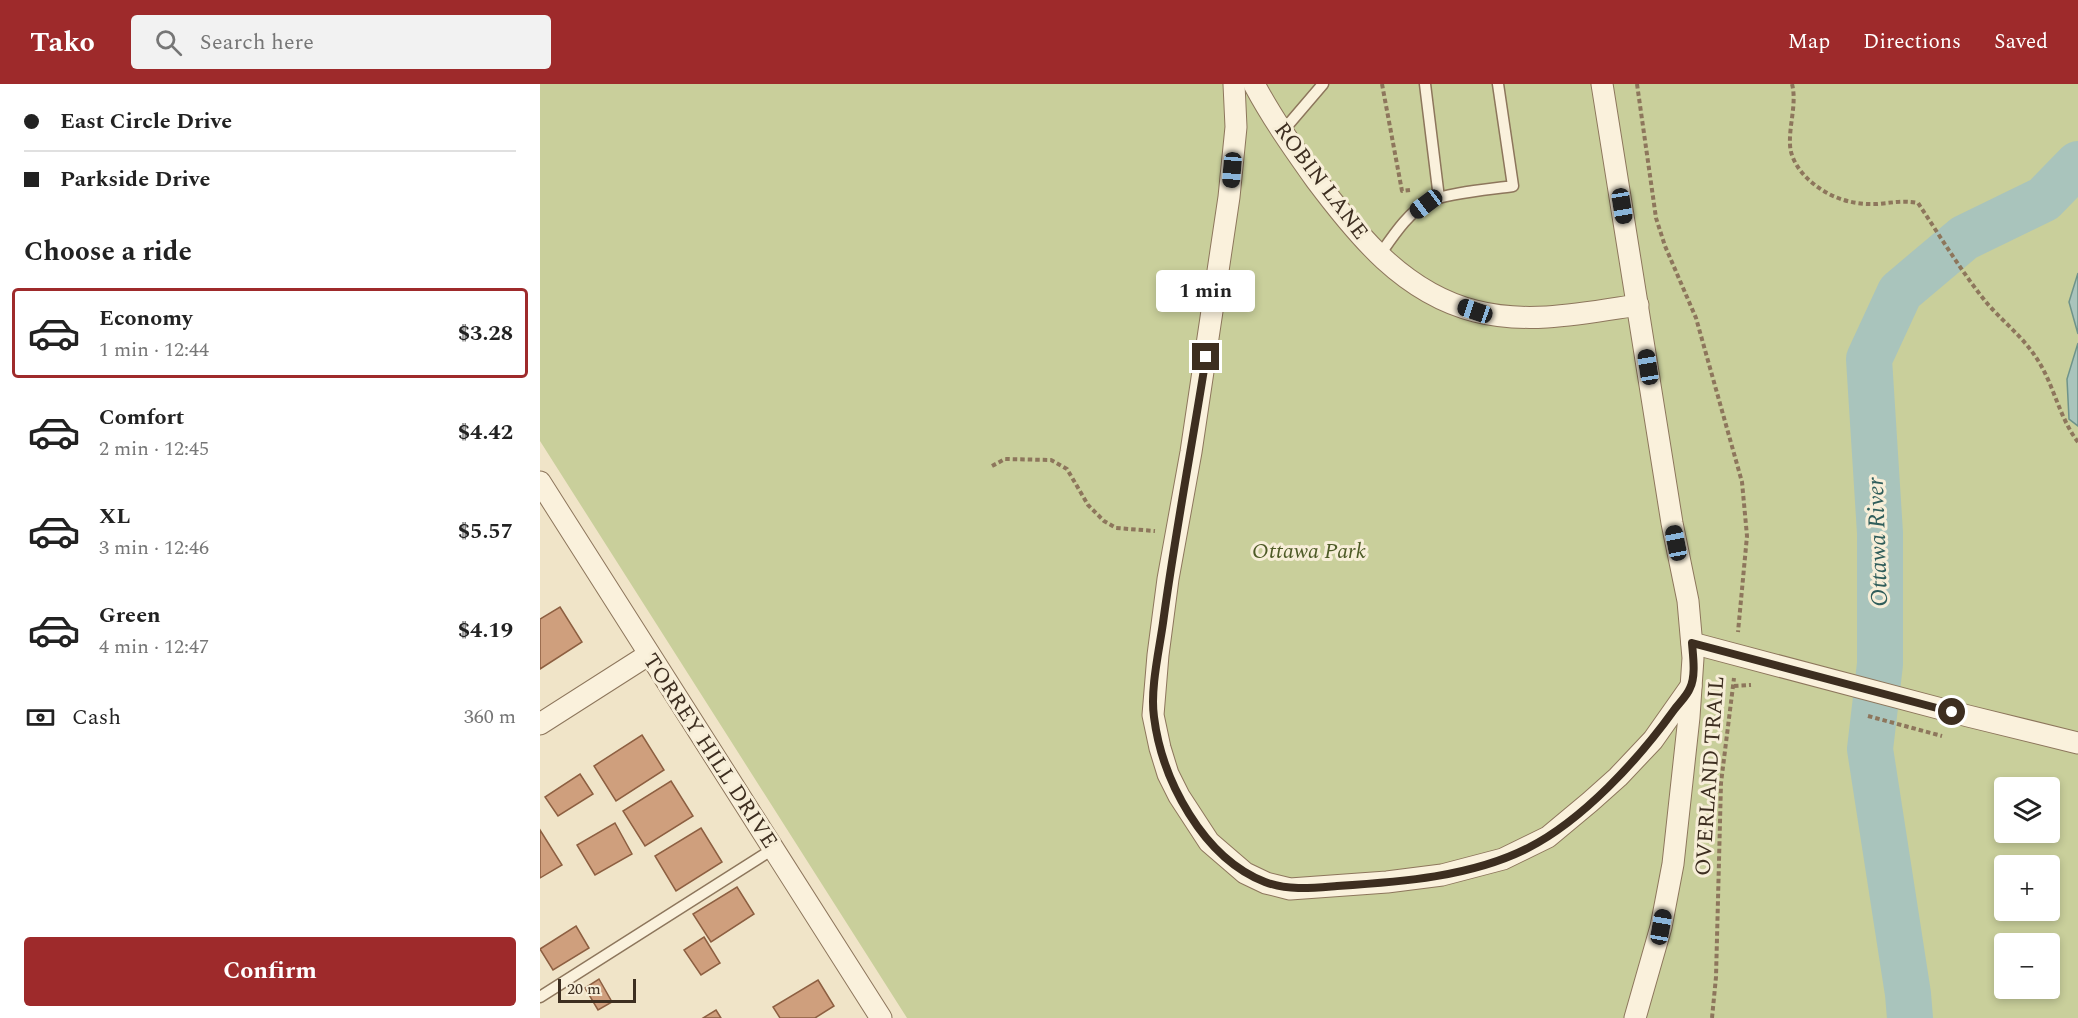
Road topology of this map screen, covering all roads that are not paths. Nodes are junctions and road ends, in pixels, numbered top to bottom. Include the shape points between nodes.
1 (1234, 84) edge
2 (1254, 84) edge
3 (1323, 84) edge
4 (1425, 84) edge
5 (1498, 84) edge
6 (1602, 84) edge
7 (1282, 132) junction
8 (1439, 198) junction
9 (1379, 256) junction
10 (1638, 305) junction
11 (540, 482) edge
12 (1692, 643) junction
13 (648, 655) junction
14 (1691, 686) junction
15 (540, 724) edge
16 (2078, 743) edge
17 (772, 849) junction
18 (540, 997) edge
19 (881, 1018) edge
20 (1635, 1018) edge

1 - 14 street via 1236,127 1229,197 1168,579 1153,715 1168,774 1209,842 1245,873 1290,889 1442,875 1503,859 1548,837 1618,777 1653,740
2 - 7 street, ROBIN LANE
3 - 7 lane
4 - 8 lane
5 - 8 lane via 1513,186
6 - 10 street
7 - 9 street, ROBIN LANE via 1350,226
8 - 9 lane via 1411,215
9 - 10 street, ROBIN LANE via 1440,299 1475,311 1513,317 1552,316
10 - 12 street
11 - 13 street, TORREY HILL DRIVE
12 - 14 street
12 - 16 street
13 - 15 street
13 - 17 street, TORREY HILL DRIVE
14 - 20 street via 1673,864 1661,927
17 - 18 lane
17 - 19 street, TORREY HILL DRIVE

